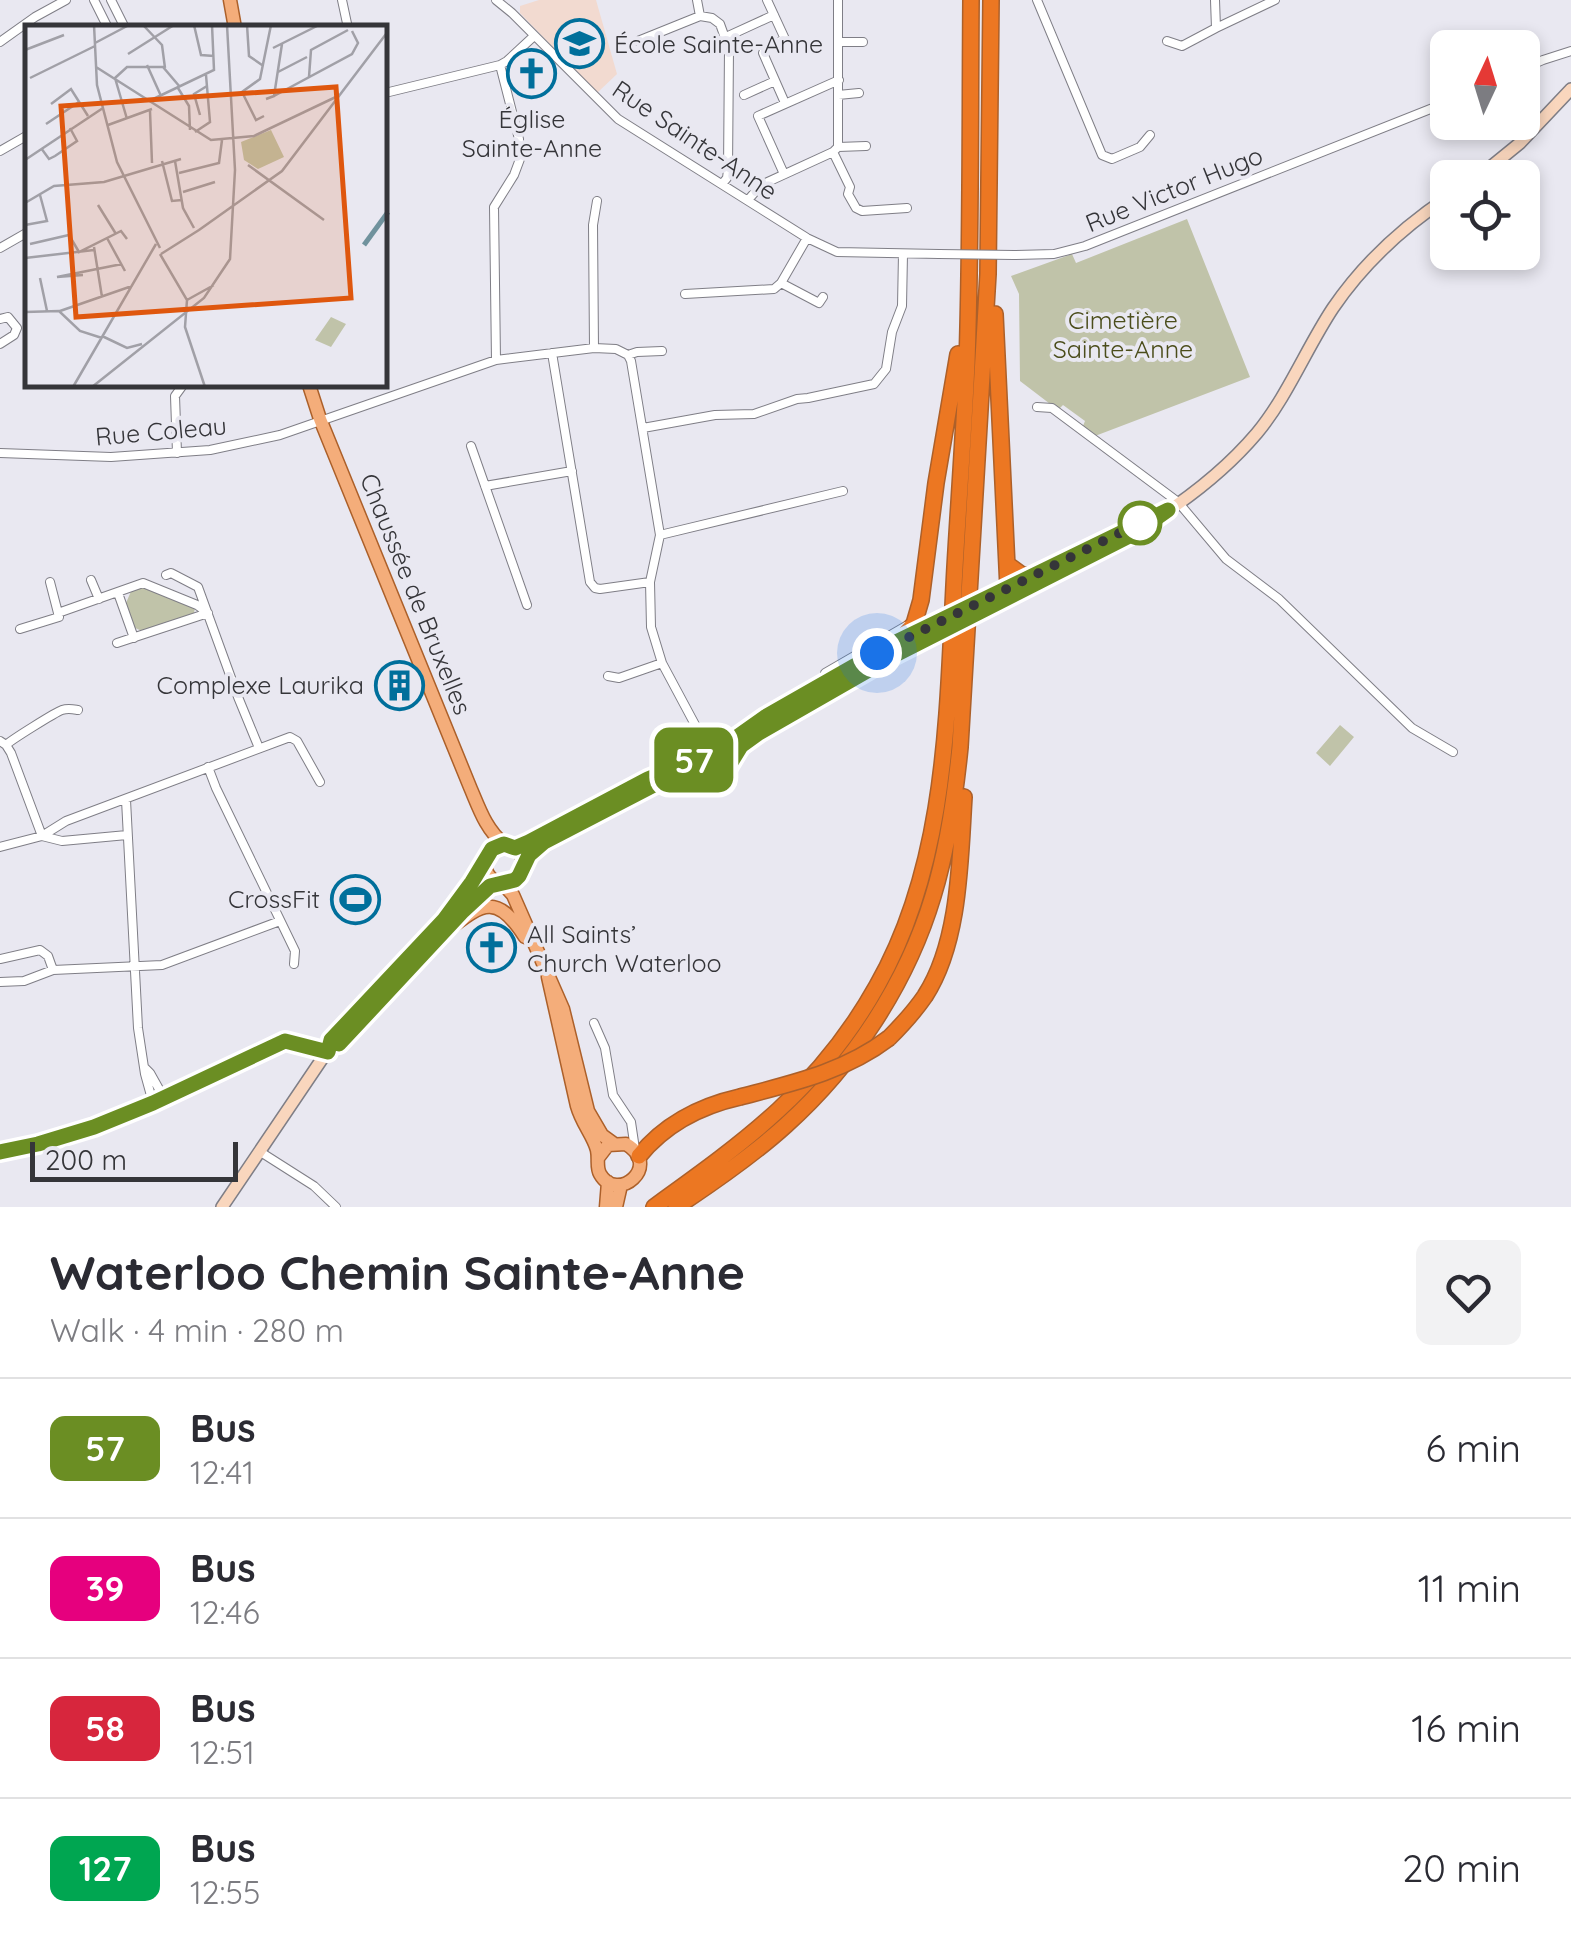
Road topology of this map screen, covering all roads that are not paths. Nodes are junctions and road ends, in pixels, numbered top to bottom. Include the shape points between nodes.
1 (66, 0) edge
2 (94, 0) edge
3 (111, 0) edge
4 (230, 0) edge
5 (342, 0) edge
6 (516, 0) edge
7 (697, 0) edge
8 (768, 0) edge
9 (838, 0) edge
10 (971, 0) edge
11 (991, 0) edge
12 (1037, 0) edge
13 (1214, 0) edge
14 (1275, 0) edge
15 (500, 3) edge
16 (774, 15) junction
17 (700, 16) junction
18 (106, 25) edge
19 (124, 25) edge
20 (233, 25) edge
21 (347, 25) edge
22 (1216, 28) junction
23 (797, 34) dead end
24 (534, 36) junction
25 (726, 37) junction
26 (785, 38) junction
27 (638, 40) dead end
28 (1168, 41) dead end
29 (0, 42) edge
30 (838, 42) junction
31 (863, 42) dead end
32 (1571, 52) edge
33 (1540, 61) edge
34 (500, 64) junction
35 (838, 80) junction
36 (775, 81) junction
37 (1571, 90) edge
38 (388, 93) edge
39 (859, 93) dead end
40 (744, 95) dead end
41 (838, 95) junction
42 (784, 104) junction
43 (1430, 109) edge
44 (1150, 135) dead end
45 (25, 137) edge
46 (866, 146) dead end
47 (836, 150) junction
48 (0, 151) edge
49 (1498, 160) edge
50 (784, 174) junction
51 (722, 184) junction
52 (748, 200) junction
53 (597, 201) dead end
54 (907, 208) dead end
55 (1430, 210) edge
56 (25, 234) edge
57 (807, 238) junction
58 (0, 248) edge
59 (902, 254) junction
60 (988, 274) junction
61 (781, 283) junction
62 (685, 294) dead end
63 (823, 297) dead end
64 (968, 307) junction
65 (0, 320) edge
66 (0, 344) edge
67 (594, 348) junction
68 (662, 351) dead end
69 (552, 353) junction
70 (628, 355) junction
71 (496, 360) junction
72 (181, 388) edge
73 (310, 388) edge
74 (1037, 407) dead end
75 (320, 419) junction
76 (644, 428) junction
77 (470, 446) dead end
78 (0, 453) edge
79 (177, 454) junction
80 (572, 471) junction
81 (485, 486) junction
82 (844, 490) dead end
83 (1173, 506) junction
84 (660, 535) junction
85 (1007, 564) junction
86 (166, 575) dead end
87 (1032, 576) junction
88 (91, 580) dead end
89 (50, 582) dead end
90 (650, 582) junction
91 (118, 593) junction
92 (1003, 595) junction
93 (98, 599) junction
94 (527, 605) dead end
95 (58, 612) junction
96 (208, 613) junction
97 (906, 626) dead end
98 (20, 629) dead end
99 (925, 635) junction
100 (134, 638) junction
101 (898, 641) junction
102 (117, 644) dead end
103 (662, 664) junction
104 (855, 665) junction
105 (608, 676) dead end
106 (802, 696) junction
107 (78, 710) dead end
108 (775, 723) junction
109 (3, 743) edge
110 (724, 746) junction
111 (960, 746) junction
112 (259, 748) junction
113 (1452, 752) dead end
114 (702, 758) junction
115 (732, 758) junction
116 (208, 768) junction
117 (320, 782) dead end
118 (126, 800) junction
119 (484, 819) junction
120 (127, 835) junction
121 (42, 836) junction
122 (509, 846) junction
123 (0, 847) edge
124 (485, 858) junction
125 (521, 870) junction
126 (501, 883) junction
127 (280, 921) junction
128 (530, 933) junction
129 (441, 935) junction
130 (0, 958) edge
131 (294, 964) dead end
132 (135, 966) junction
133 (53, 970) junction
134 (546, 971) junction
135 (0, 982) edge
136 (594, 1023) dead end
137 (328, 1052) junction
138 (158, 1100) junction
139 (631, 1122) junction
140 (617, 1143) junction
141 (0, 1152) edge
142 (258, 1152) junction
143 (638, 1154) junction
144 (598, 1158) junction
145 (614, 1184) junction
146 (222, 1207) edge
147 (336, 1207) edge
148 (606, 1207) edge
149 (616, 1207) edge
150 (654, 1207) edge
151 (676, 1207) edge

1 - 29 street
2 - 18 street
3 - 19 street
4 - 20 main road
5 - 21 street
6 - 15 street
7 - 17 street
8 - 16 street
9 - 30 street
10 - 64 highway
11 - 60 highway
12 - 44 street via 1102,155 1112,158
13 - 22 street
14 - 22 street
15 - 24 street, Rue Sainte-Anne
16 - 25 street
16 - 26 street
17 - 25 street via 717,20
17 - 27 street
22 - 28 street via 1182,46
23 - 26 street
24 - 34 street
24 - 51 street, Rue Sainte-Anne via 618,119
25 - 51 street via 729,122
26 - 36 street via 763,50
30 - 31 street
30 - 35 street
32 - 33 street
34 - 38 street
34 - 71 street via 520,159 494,207
35 - 41 street
35 - 42 street
36 - 40 street
36 - 42 street
37 - 49 main road
39 - 41 street
41 - 47 street
42 - 50 street via 758,116
43 - 59 street, Rue Victor Hugo, bridge via 1084,246 1054,254
45 - 48 street
46 - 47 street
47 - 50 street
47 - 54 street via 856,208
50 - 52 street
51 - 52 street, Rue Sainte-Anne
52 - 57 street, Rue Sainte-Anne
53 - 67 street
55 - 83 main road via 1357,276 1260,430
56 - 58 street
57 - 59 street, Rue Sainte-Anne via 836,252
57 - 61 street
59 - 76 street via 902,306 886,368 874,384 754,414
60 - 85 highway via 994,288
60 - 111 highway
61 - 62 street via 774,289
61 - 63 street via 819,304
64 - 101 highway via 921,600 914,624
64 - 150 highway via 943,746 930,842 912,908 878,986 811,1080 748,1140
65 - 66 street via 8,317 17,328
67 - 69 street
67 - 70 street
68 - 70 street
69 - 71 street
69 - 80 street
70 - 76 street
71 - 75 street
72 - 79 street via 175,396
73 - 75 main road, Chaussée de Bruxelles
74 - 83 street via 1052,408
75 - 79 street, Rue Coleau via 267,439
75 - 119 main road, Chaussée de Bruxelles
76 - 84 street
77 - 81 street
78 - 79 street, Rue Coleau
80 - 81 street
80 - 90 street via 592,585
81 - 94 street
82 - 84 street
83 - 87 main road
83 - 92 main road via 1137,532
83 - 113 street via 1412,728
84 - 90 street
85 - 87 highway
85 - 92 highway
86 - 96 street via 198,587
87 - 92 main road
88 - 93 street
89 - 95 street
90 - 103 street via 649,615
91 - 93 street
91 - 96 street via 148,584
91 - 100 street
92 - 99 main road, bridge
93 - 95 street
95 - 98 street
96 - 100 street
96 - 112 street
97 - 104 street
99 - 101 main road
99 - 104 main road
100 - 102 street
101 - 104 main road
103 - 105 street
103 - 114 street
104 - 106 main road
104 - 108 main road
106 - 108 main road
106 - 110 main road
107 - 109 street via 60,710
108 - 115 main road
109 - 121 street
110 - 114 main road
110 - 115 main road
111 - 143 highway, bridge via 966,761 951,930 940,966 909,1018 854,1061 702,1108
111 - 151 highway via 932,900 863,1039 790,1122
112 - 116 street
112 - 117 street via 294,737
114 - 115 main road via 711,776 728,772
114 - 122 main road
114 - 125 main road via 544,842
116 - 118 street
116 - 127 street
118 - 120 street
118 - 121 street
119 - 122 main road
119 - 124 main road
120 - 121 street via 62,841
120 - 132 street
121 - 123 street
122 - 124 main road
122 - 125 main road via 522,858
124 - 126 main road via 488,877
124 - 137 main road via 444,920 331,1040
125 - 126 main road
125 - 128 main road
126 - 128 main road
126 - 129 main road via 482,892
127 - 131 street
127 - 132 street via 174,961
128 - 134 main road
129 - 134 main road via 481,907 499,908 513,918
129 - 137 main road
130 - 133 street via 40,950
132 - 133 street
132 - 138 street via 144,1067
133 - 135 street
134 - 140 main road via 570,1031 588,1111 602,1135
134 - 144 main road via 582,1125
136 - 139 street via 606,1048 612,1095
137 - 138 street via 289,1041
137 - 142 main road
138 - 141 street via 80,1132
139 - 140 street
139 - 143 street
140 - 143 main road
140 - 144 main road
142 - 146 main road
142 - 147 street
143 - 145 main road via 637,1175
144 - 145 main road via 600,1174
145 - 148 main road
145 - 149 main road

